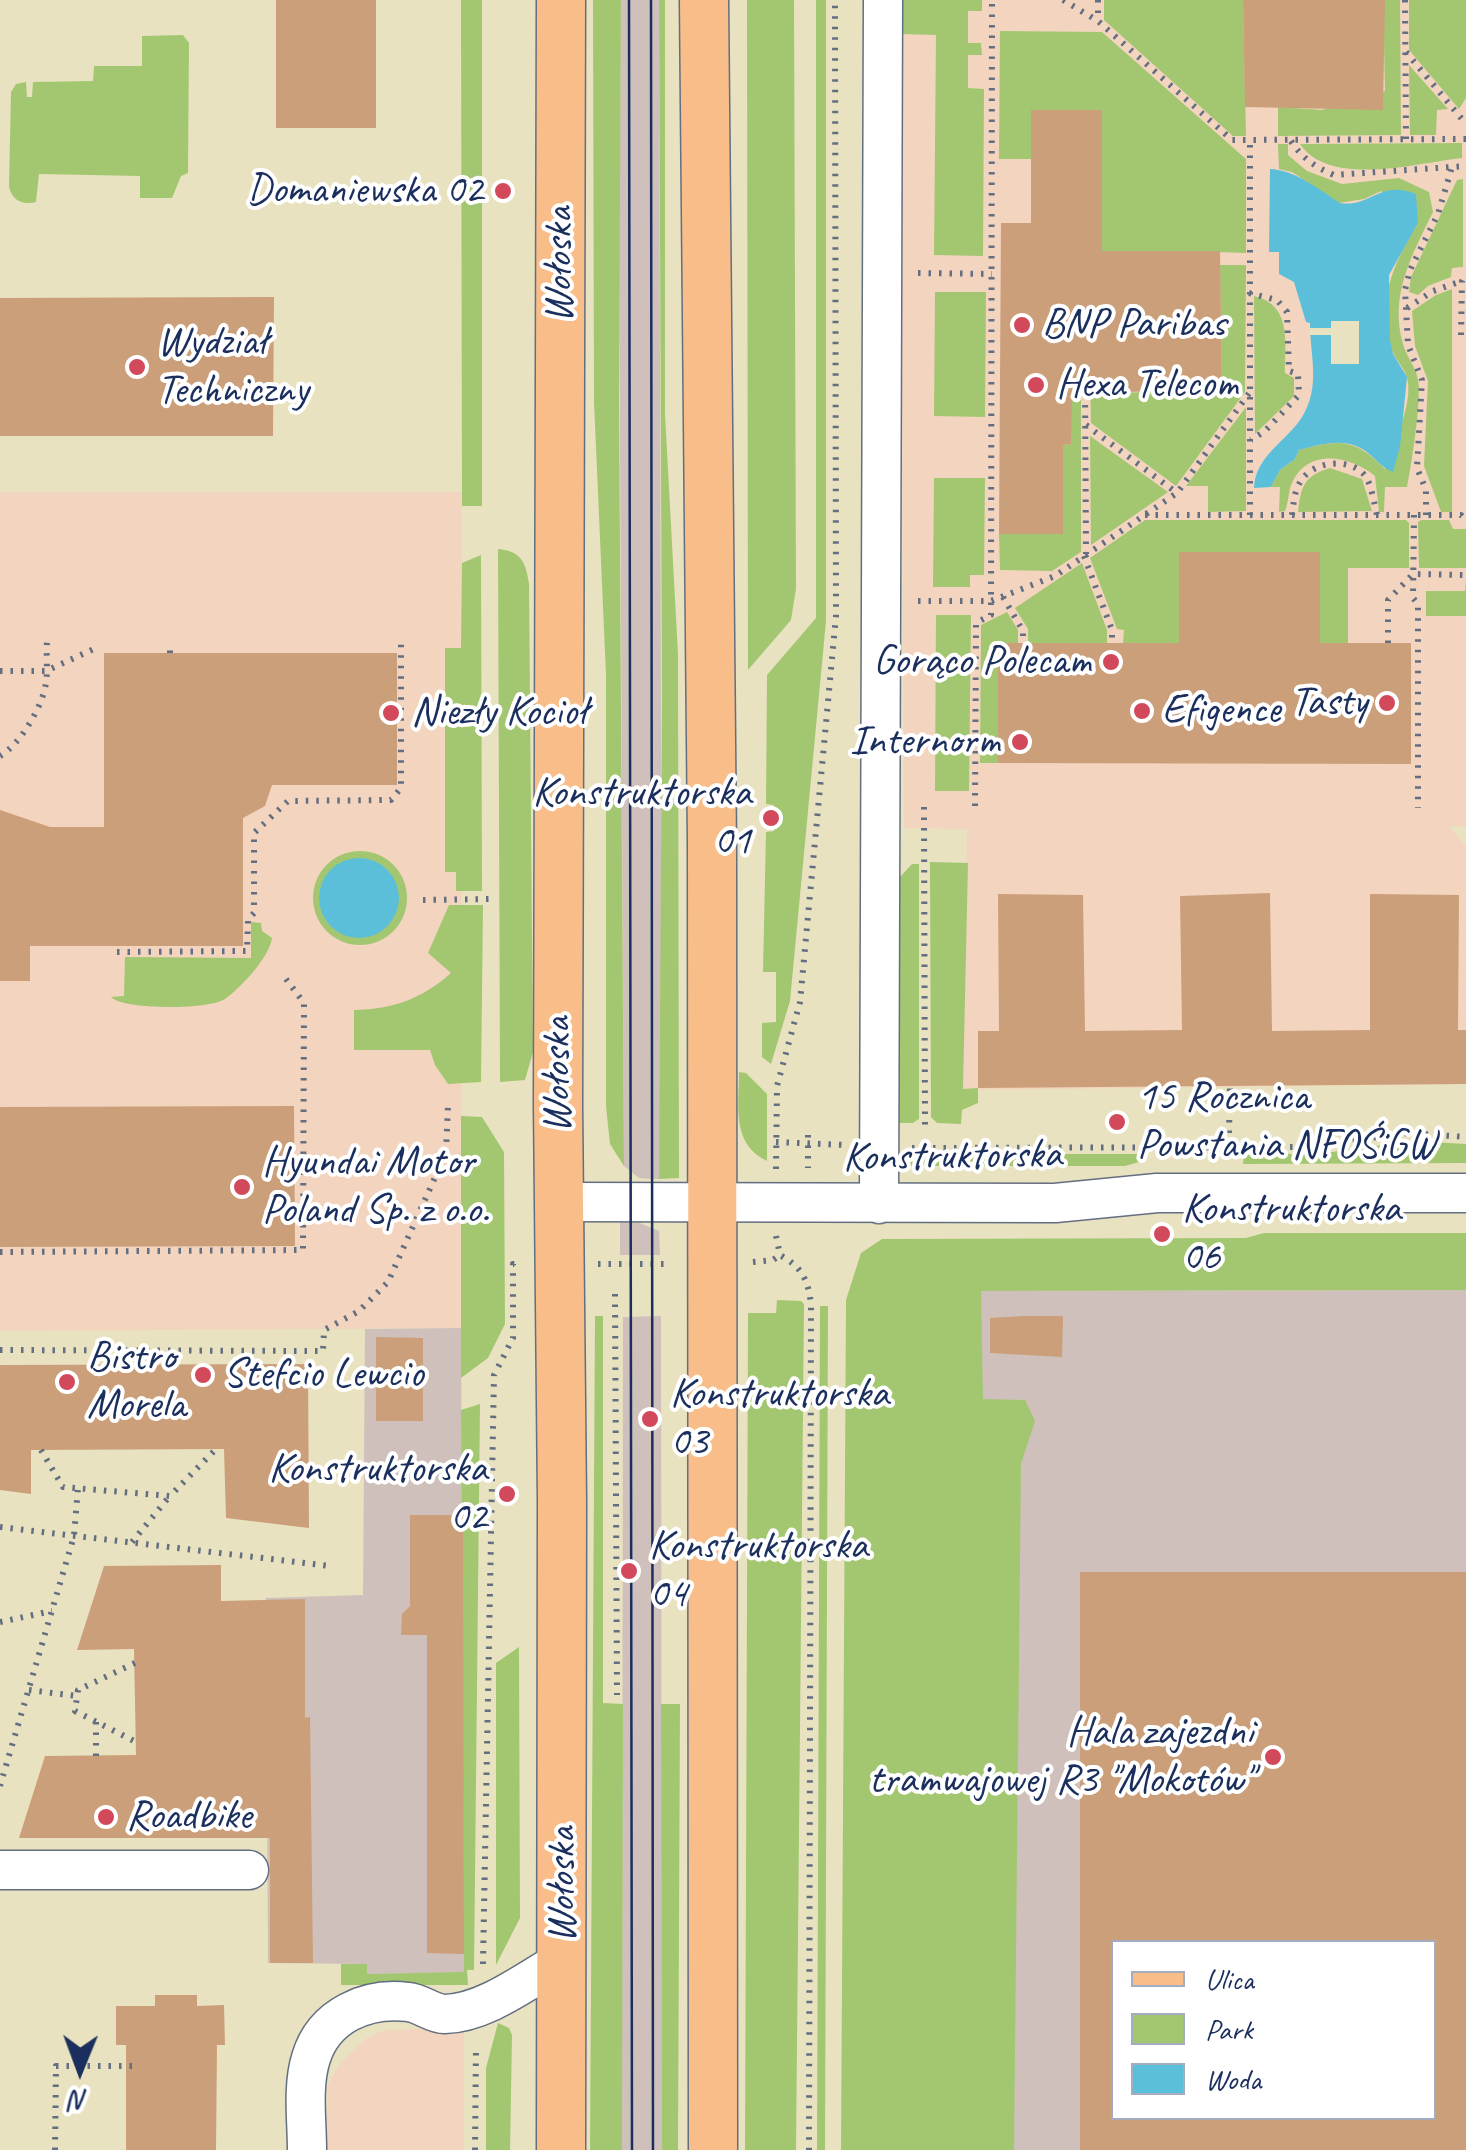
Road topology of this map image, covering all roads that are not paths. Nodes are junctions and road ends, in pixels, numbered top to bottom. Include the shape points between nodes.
1 (561, 0) edge
2 (704, 0) edge
3 (883, 0) edge
4 (1466, 1193) edge
5 (559, 1202) junction
6 (712, 1203) junction
7 (878, 1204) junction
8 (0, 1870) edge
9 (249, 1870) dead end
10 (563, 1960) junction
11 (307, 2150) edge
12 (561, 2150) edge
13 (713, 2150) edge

1 - 5 main road, Wołoska
2 - 6 main road
3 - 7 street
4 - 7 street, Konstruktorska via 1156,1193 1055,1203
5 - 6 street, Konstruktorska
5 - 10 main road, Wołoska
6 - 7 street, Konstruktorska
6 - 13 main road
8 - 9 street
10 - 11 street via 478,2006 442,2014 411,2002 368,2003 344,2013 311,2057
10 - 12 main road, Wołoska

